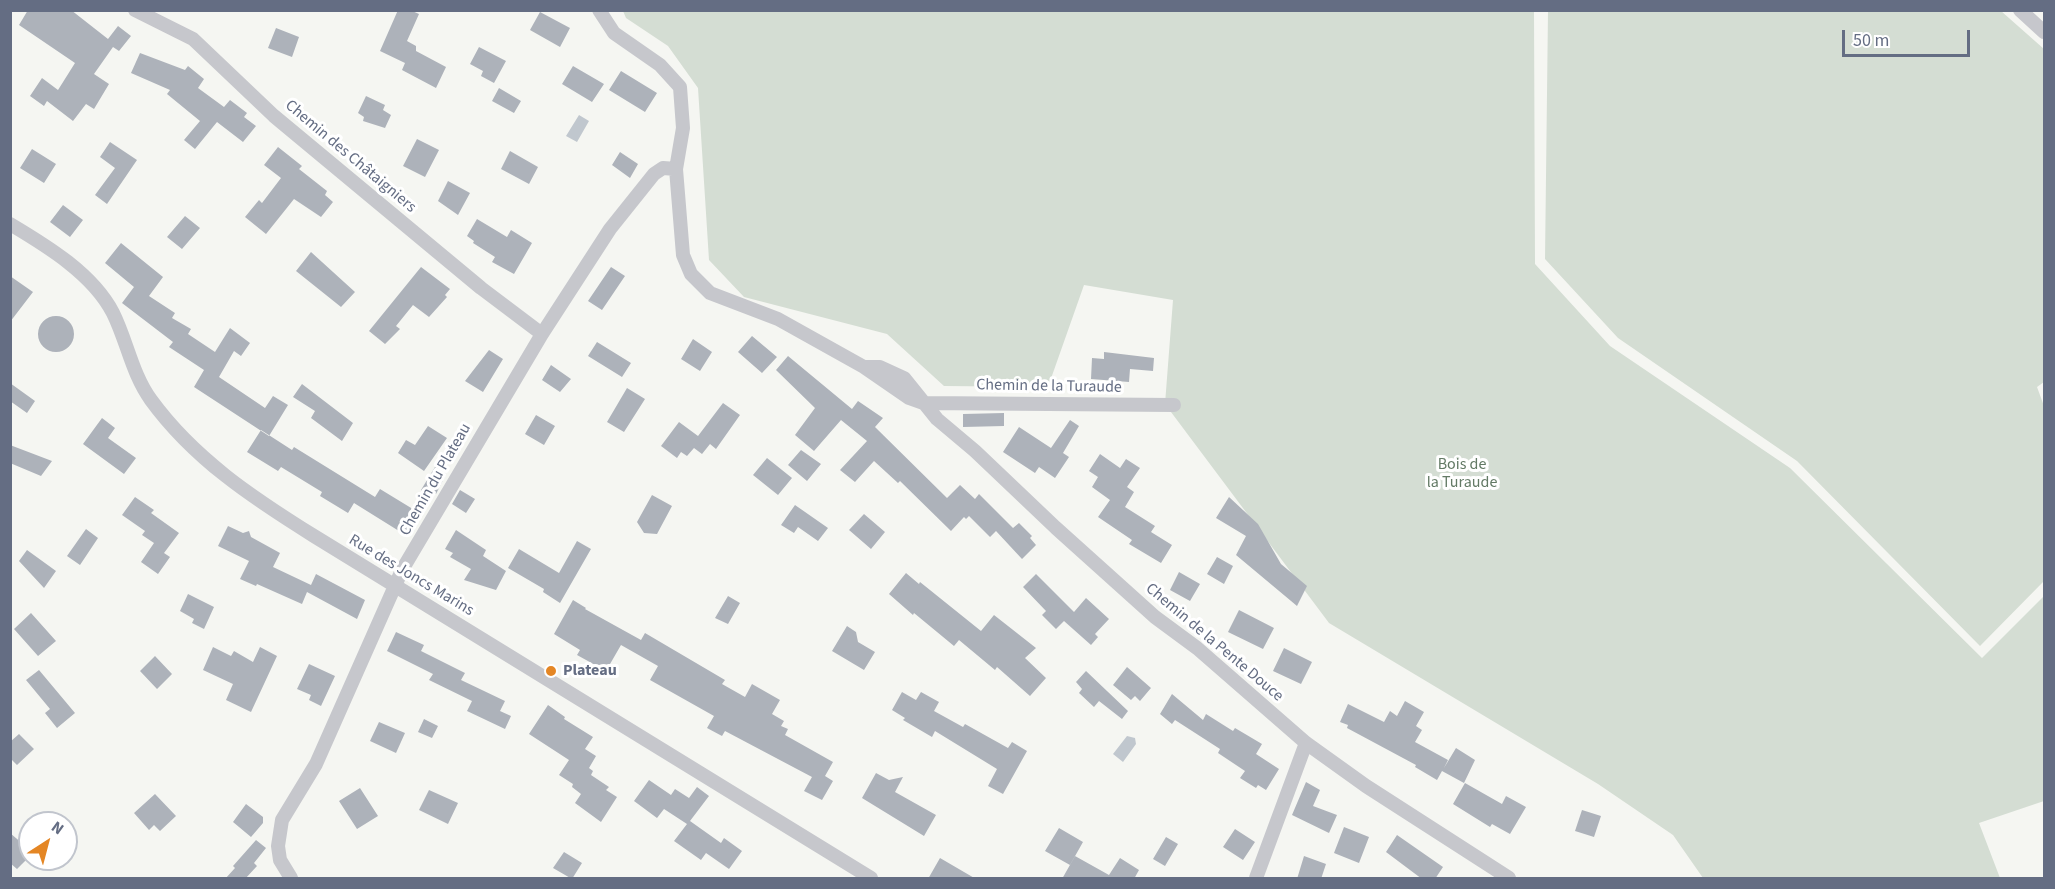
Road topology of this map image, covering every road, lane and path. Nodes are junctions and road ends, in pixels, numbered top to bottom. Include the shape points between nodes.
1 (135, 10) edge
2 (598, 10) edge
3 (2020, 10) edge
4 (2044, 32) edge
5 (676, 169) junction
6 (10, 224) edge
7 (543, 334) junction
8 (922, 402) junction
9 (1174, 405) dead end
10 (395, 585) junction
11 (1306, 743) junction
12 (291, 879) edge
13 (871, 879) edge
14 (1256, 879) edge
15 (1509, 879) edge

1 - 7 street, Chemin des Châtaigniers via 193,39 274,116 481,288
2 - 5 street, Chemin de la Turaude via 614,33 660,65 680,87 683,128
3 - 4 street
5 - 7 street, Chemin du Plateau via 663,168 654,174 610,229
5 - 8 street, Chemin de la Turaude via 683,255 691,274 702,286 723,300 778,319 864,367 909,398
6 - 10 street, Rue des Joncs Marins via 48,249 99,292 113,312 140,382 183,438 232,483
7 - 10 street, Chemin du Plateau
8 - 9 street, Chemin de la Turaude
8 - 11 street, Chemin de la Pente Douce via 1138,602
10 - 12 street, Chemin du Plateau via 350,692 282,820 280,860
10 - 13 street, Rue des Joncs Marins
11 - 14 street
11 - 15 street, Chemin de la Pente Douce

